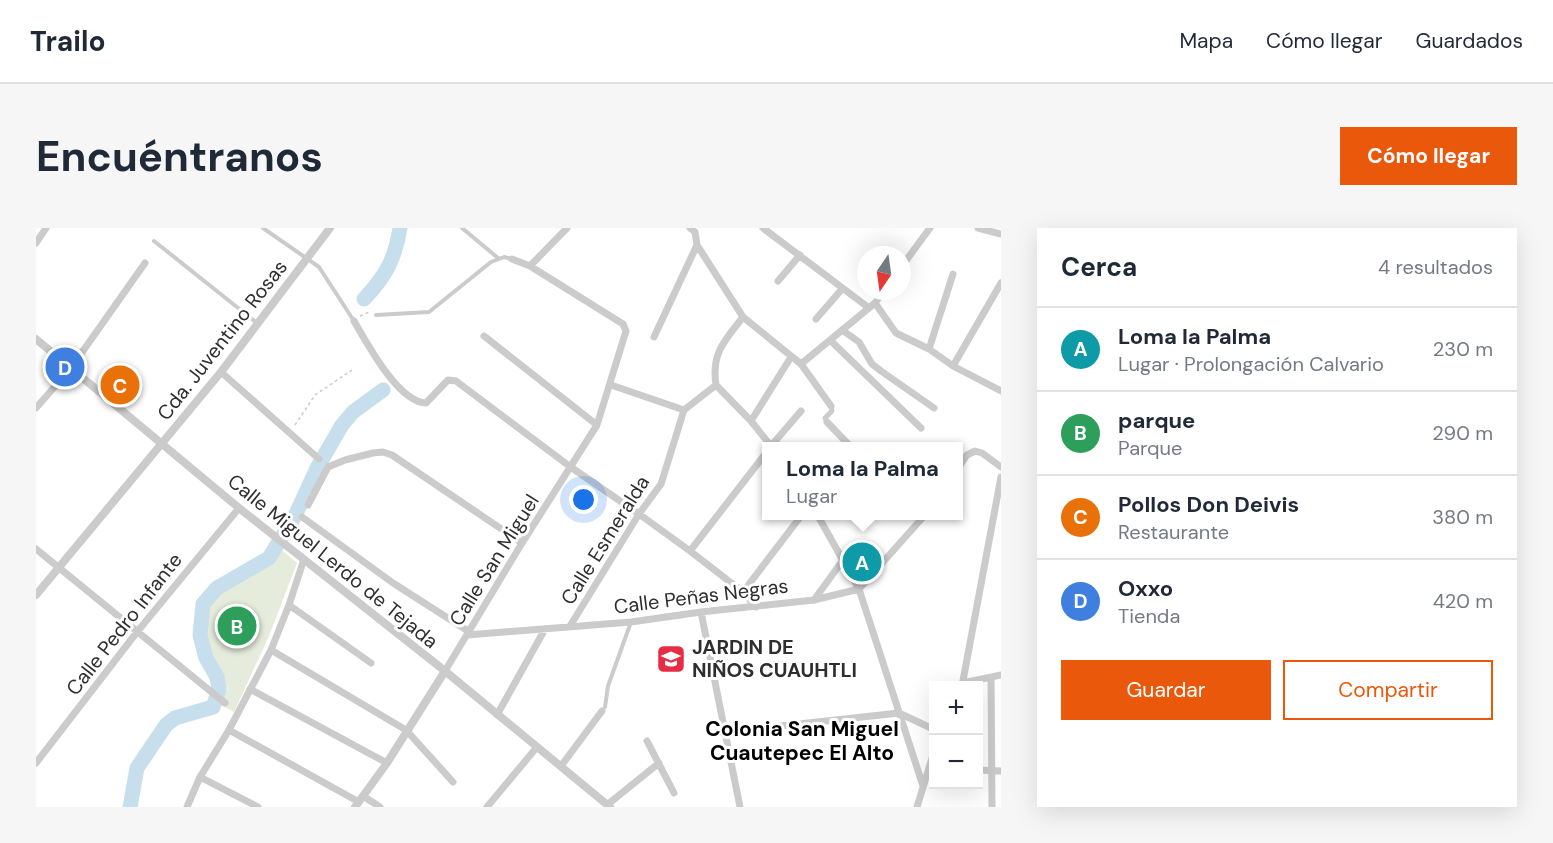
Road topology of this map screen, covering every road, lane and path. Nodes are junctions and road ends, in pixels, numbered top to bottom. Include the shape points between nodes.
1 (46, 228) edge
2 (263, 228) edge
3 (330, 228) edge
4 (462, 228) edge
5 (567, 228) edge
6 (763, 228) edge
7 (930, 228) edge
8 (978, 228) edge
9 (695, 229) edge
10 (1001, 234) edge
11 (154, 241) dead end
12 (36, 243) edge
13 (697, 245) junction
14 (911, 254) edge
15 (800, 255) junction
16 (305, 258) junction
17 (498, 258) junction
18 (512, 259) joint
19 (145, 263) dead end
20 (530, 266) junction
21 (953, 274) dead end
22 (778, 281) dead end
23 (1001, 283) edge
24 (843, 289) junction
25 (877, 300) edge
26 (872, 306) junction
27 (376, 315) joint
28 (743, 317) junction
29 (816, 319) dead end
30 (354, 321) junction
31 (257, 323) junction
32 (842, 330) junction
33 (483, 336) dead end
34 (654, 337) dead end
35 (36, 339) edge
36 (831, 340) junction
37 (929, 349) junction
38 (796, 361) junction
39 (953, 366) junction
40 (70, 368) junction
41 (352, 370) dead end
42 (221, 372) junction
43 (611, 385) junction
44 (716, 385) junction
45 (1001, 391) edge
46 (831, 406) joint
47 (36, 408) edge
48 (934, 408) dead end
49 (684, 410) junction
50 (801, 411) dead end
51 (751, 421) junction
52 (826, 422) joint
53 (597, 425) junction
54 (921, 428) dead end
55 (290, 434) junction
56 (768, 442) edge
57 (774, 442) edge
58 (845, 442) edge
59 (162, 443) junction
60 (762, 458) edge
61 (319, 459) dead end
62 (963, 461) edge
63 (1001, 467) edge
64 (572, 468) junction
65 (1001, 477) edge
66 (308, 505) joint
67 (239, 508) junction
68 (639, 514) junction
69 (302, 517) junction
70 (798, 520) edge
71 (820, 520) edge
72 (917, 520) edge
73 (293, 540) dead end
74 (522, 543) junction
75 (36, 549) edge
76 (690, 551) junction
77 (301, 557) junction
78 (843, 560) junction
79 (59, 567) junction
80 (859, 589) junction
81 (743, 592) junction
82 (36, 595) edge
83 (814, 600) junction
84 (289, 605) junction
85 (756, 607) junction
86 (701, 612) junction
87 (630, 622) junction
88 (570, 626) junction
89 (545, 629) junction
90 (137, 632) junction
91 (467, 633) junction
92 (271, 650) junction
93 (371, 663) dead end
94 (445, 671) junction
95 (1001, 675) edge
96 (992, 677) junction
97 (964, 681) edge
98 (975, 681) edge
99 (250, 689) junction
100 (225, 703) dead end
101 (604, 709) joint
102 (899, 713) junction
103 (497, 715) junction
104 (929, 727) edge
105 (229, 730) junction
106 (406, 730) junction
107 (725, 732) junction
108 (647, 741) dead end
109 (537, 747) junction
110 (36, 763) edge
111 (387, 763) junction
112 (659, 763) junction
113 (561, 766) junction
114 (983, 770) edge
115 (992, 771) junction
116 (1001, 771) edge
117 (929, 773) edge
118 (200, 777) junction
119 (453, 782) dead end
120 (923, 786) junction
121 (674, 793) dead end
122 (359, 802) edge
123 (608, 806) edge
124 (187, 807) edge
125 (258, 807) edge
126 (380, 807) edge
127 (488, 807) edge
128 (740, 807) edge
129 (911, 807) edge
130 (917, 807) edge
131 (992, 807) edge

1 - 12 street
2 - 16 lane
3 - 16 street, Cda. Juventino Rosas
4 - 17 lane
5 - 20 street
6 - 15 street
7 - 14 street
8 - 10 street
9 - 13 street
11 - 31 lane
13 - 28 street
13 - 34 street
15 - 22 street
15 - 24 street
16 - 30 lane via 324,273
16 - 31 street, Cda. Juventino Rosas
17 - 18 lane
17 - 27 lane via 429,312
18 - 20 street
19 - 40 street
20 - 43 street, Calle San Miguel via 626,327
21 - 37 street
23 - 39 street
24 - 26 street
24 - 29 street
25 - 26 street
26 - 32 street
26 - 37 street via 896,333
27 - 30 path via 373,317 369,312
28 - 38 street
28 - 44 street via 719,351 714,371
30 - 64 street via 385,372 419,403 426,403 448,380 456,381
31 - 42 street, Cda. Juventino Rosas
32 - 36 street
32 - 48 street via 859,342 872,364
33 - 53 street
35 - 40 street, Calle Miguel Lerdo de Tejada
36 - 38 street
36 - 54 street
37 - 39 street
38 - 46 street
38 - 51 street
39 - 45 street
40 - 47 street
40 - 59 street, Calle Miguel Lerdo de Tejada
41 - 55 path via 315,395
42 - 55 street
42 - 59 street, Cda. Juventino Rosas
43 - 49 street
43 - 53 street, Calle San Miguel
44 - 49 street
44 - 51 street
46 - 52 street
49 - 68 street, Calle Esmeralda via 661,484
50 - 57 street
51 - 56 street
52 - 58 street
53 - 64 street, Calle San Miguel
55 - 61 street
59 - 67 street, Calle Miguel Lerdo de Tejada
59 - 79 street, Cda. Juventino Rosas
60 - 76 street
62 - 63 street via 975,451
64 - 68 street
64 - 74 street, Calle San Miguel
65 - 97 street
66 - 69 lane
66 - 74 street via 328,467 383,452
67 - 77 street, Calle Miguel Lerdo de Tejada
67 - 90 street, Calle Pedro Infante
68 - 76 street
68 - 88 street, Calle Esmeralda
69 - 73 path
69 - 91 street
70 - 81 street
71 - 78 street
72 - 80 street
74 - 91 street, Calle San Miguel
75 - 79 street
76 - 81 street
77 - 84 street
77 - 94 street, Calle Miguel Lerdo de Tejada
78 - 80 street
78 - 83 street
79 - 82 street, Cda. Juventino Rosas
79 - 90 street
80 - 83 street, Calle Peñas Negras
80 - 102 street
81 - 85 street
83 - 85 street, Calle Peñas Negras
84 - 92 street
84 - 93 street
85 - 86 street, Calle Peñas Negras
86 - 87 street, Calle Peñas Negras
86 - 107 street
87 - 88 street, Calle Peñas Negras
87 - 101 lane
88 - 89 street, Calle Peñas Negras
89 - 91 street, Calle Peñas Negras
89 - 103 street
90 - 100 street
90 - 110 street, Calle Pedro Infante
91 - 94 street, Calle San Miguel
92 - 99 street
92 - 106 street
94 - 103 street, Calle Miguel Lerdo de Tejada
94 - 106 street, Calle San Miguel
95 - 96 street
96 - 98 street
96 - 115 street
99 - 105 street
99 - 111 street
101 - 113 street
102 - 104 street
102 - 107 street
102 - 120 street
103 - 109 street, Calle Miguel Lerdo de Tejada
105 - 118 street
105 - 122 street
106 - 111 street, Calle San Miguel
106 - 119 street
107 - 128 street
108 - 112 street
109 - 113 street, Calle Miguel Lerdo de Tejada
109 - 127 street
111 - 122 street, Calle San Miguel
112 - 121 street
112 - 123 street
113 - 123 street, Calle Miguel Lerdo de Tejada
114 - 115 street
115 - 116 street
115 - 131 street
117 - 120 street
118 - 124 street
118 - 125 street
120 - 130 street
122 - 126 street
129 - 130 street

